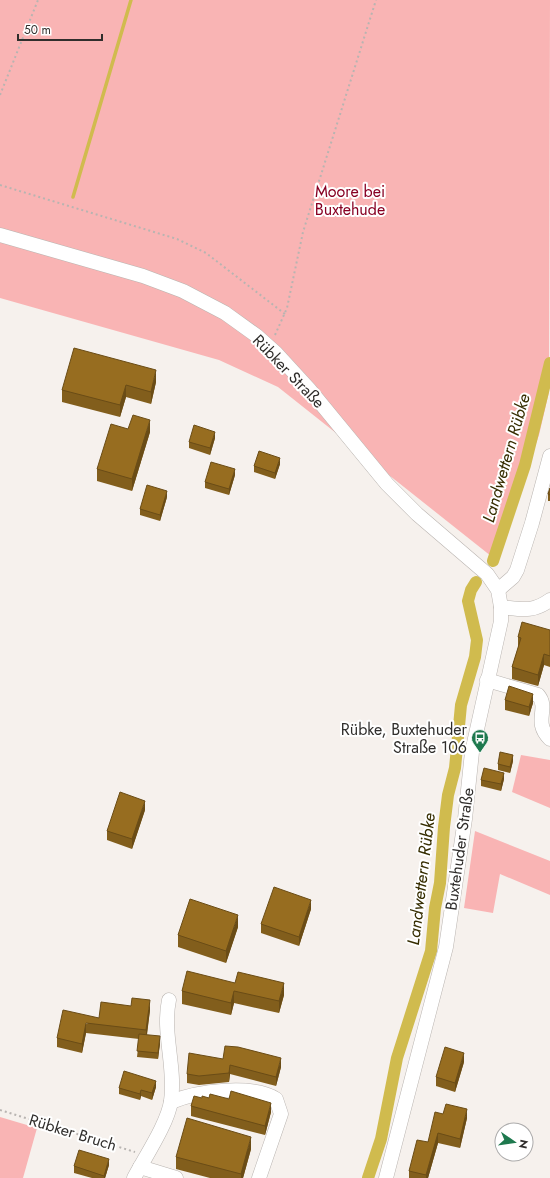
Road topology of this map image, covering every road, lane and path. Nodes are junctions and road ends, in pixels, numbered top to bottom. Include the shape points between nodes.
1 (38, 0) edge
2 (376, 0) edge
3 (0, 95) edge
4 (0, 185) edge
5 (0, 235) edge
6 (285, 314) junction
7 (268, 345) junction
8 (550, 456) edge
9 (445, 538) joint
10 (498, 590) junction
11 (550, 600) edge
12 (501, 607) junction
13 (487, 680) junction
14 (550, 739) edge
15 (169, 1000) dead end
16 (171, 1102) junction
17 (0, 1110) edge
18 (140, 1167) edge
19 (176, 1178) edge
20 (259, 1178) edge
21 (386, 1178) edge

1 - 3 path
2 - 6 path via 303,232
4 - 6 path via 177,239 206,253
5 - 7 street, Rübker Straße via 135,274 183,291 225,313
6 - 7 path
7 - 9 street, Rübker Straße via 309,389 387,484
8 - 10 street via 517,570 510,581
9 - 10 street, Buxtehuder Straße via 487,574
10 - 12 street, Buxtehuder Straße
11 - 12 street via 536,609
12 - 13 street, Buxtehuder Straße via 501,621
13 - 14 street via 538,695 543,700 544,708 541,722 544,733
13 - 21 street, Buxtehuder Straße via 472,752 446,947
15 - 16 street via 166,1016 172,1083
16 - 18 street via 164,1122
16 - 20 street via 184,1096 240,1091 269,1095 276,1099 280,1114
17 - 18 path, Rübker Bruch
18 - 19 street

